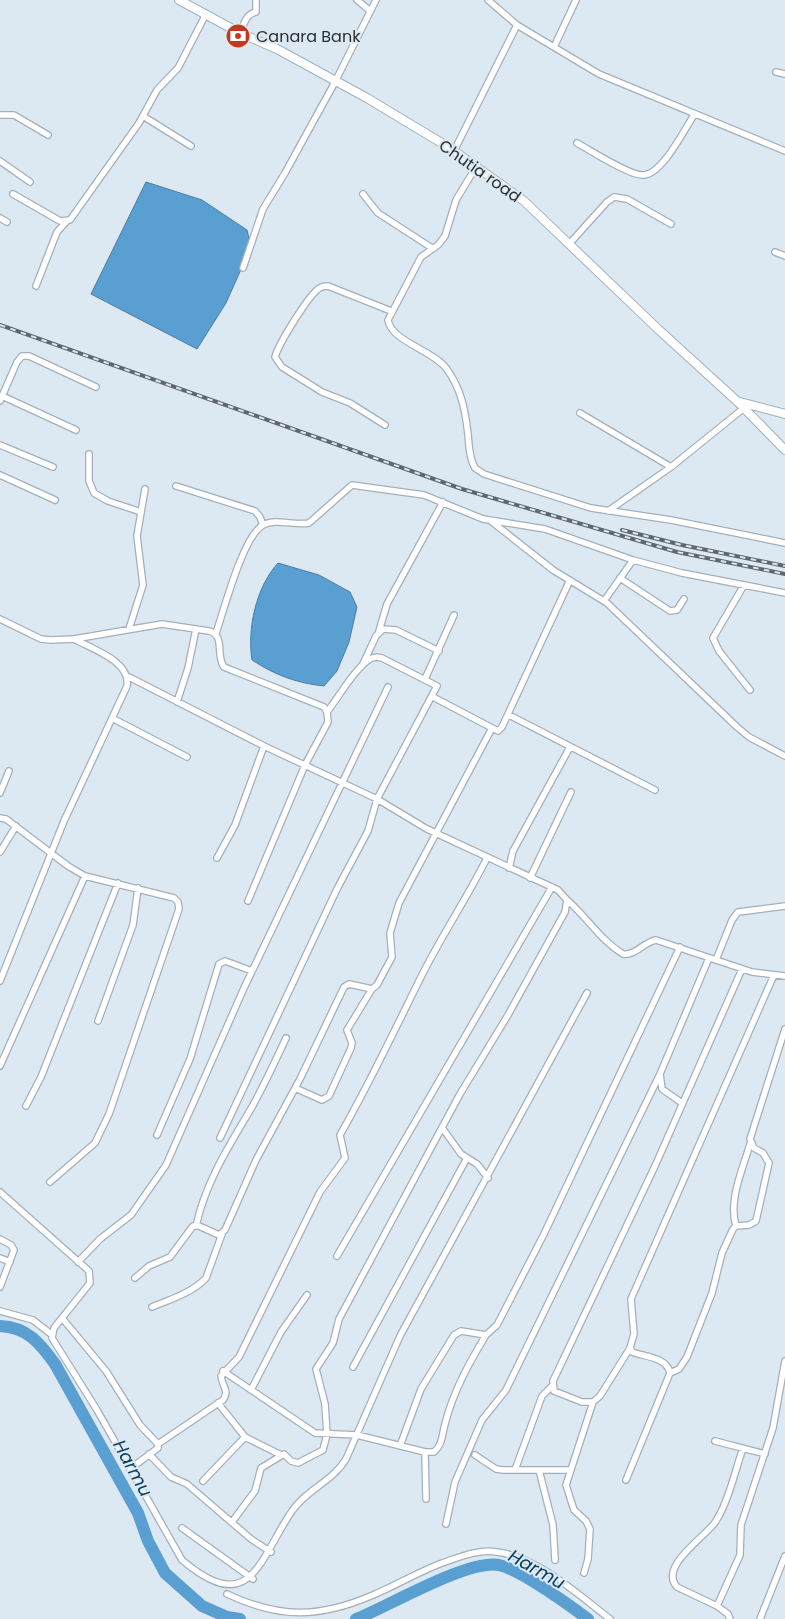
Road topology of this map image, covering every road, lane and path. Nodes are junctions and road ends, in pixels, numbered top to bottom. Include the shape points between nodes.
1 (179, 0) edge
2 (256, 0) edge
3 (357, 0) edge
4 (376, 0) edge
5 (488, 0) edge
6 (576, 0) edge
7 (369, 10) junction
8 (206, 14) junction
9 (517, 25) junction
10 (240, 33) junction
11 (554, 47) junction
12 (776, 72) dead end
13 (785, 74) edge
14 (335, 82) junction
15 (694, 114) junction
16 (143, 116) junction
17 (1, 117) edge
18 (48, 135) dead end
19 (577, 143) dead end
20 (191, 146) dead end
21 (454, 151) junction
22 (785, 151) edge
23 (0, 161) edge
24 (476, 167) junction
25 (30, 182) dead end
26 (13, 194) dead end
27 (363, 194) dead end
28 (0, 218) edge
29 (7, 222) dead end
30 (66, 222) junction
31 (671, 224) dead end
32 (570, 243) junction
33 (432, 248) junction
34 (775, 252) dead end
35 (785, 256) edge
36 (243, 268) dead end
37 (36, 286) dead end
38 (391, 311) junction
39 (96, 387) dead end
40 (1, 398) edge
41 (738, 402) junction
42 (744, 408) junction
43 (580, 413) dead end
44 (785, 414) edge
45 (385, 425) dead end
46 (76, 430) dead end
47 (0, 445) edge
48 (785, 450) edge
49 (88, 454) dead end
50 (53, 466) dead end
51 (671, 467) junction
52 (0, 475) edge
53 (176, 486) dead end
54 (145, 489) dead end
55 (55, 500) dead end
56 (443, 502) junction
57 (608, 511) junction
58 (141, 512) junction
59 (491, 521) junction
60 (263, 525) junction
61 (785, 543) edge
62 (633, 560) junction
63 (620, 578) junction
64 (570, 580) junction
65 (744, 585) junction
66 (785, 593) edge
67 (684, 599) dead end
68 (604, 600) junction
69 (454, 615) dead end
70 (0, 619) edge
71 (129, 629) junction
72 (196, 629) junction
73 (379, 631) junction
74 (216, 633) junction
75 (74, 638) junction
76 (439, 651) junction
77 (360, 668) junction
78 (128, 677) junction
79 (425, 679) junction
80 (388, 687) dead end
81 (750, 690) dead end
82 (433, 697) junction
83 (177, 702) junction
84 (328, 712) junction
85 (509, 715) junction
86 (112, 718) junction
87 (492, 728) junction
88 (264, 746) junction
89 (570, 746) junction
90 (785, 756) edge
91 (187, 757) dead end
92 (305, 765) junction
93 (9, 771) dead end
94 (343, 783) junction
95 (655, 790) dead end
96 (571, 792) dead end
97 (0, 793) edge
98 (377, 799) junction
99 (0, 818) edge
100 (16, 826) junction
101 (437, 834) junction
102 (0, 852) edge
103 (52, 854) junction
104 (216, 858) dead end
105 (487, 858) junction
106 (509, 868) junction
107 (86, 876) junction
108 (530, 878) junction
109 (118, 883) junction
110 (552, 887) junction
111 (138, 888) junction
112 (567, 900) junction
113 (248, 901) dead end
114 (785, 906) edge
115 (680, 947) junction
116 (709, 958) junction
117 (716, 960) junction
118 (742, 969) junction
119 (252, 971) junction
120 (774, 974) junction
121 (785, 976) edge
122 (0, 981) edge
123 (372, 989) junction
124 (587, 993) dead end
125 (98, 1021) dead end
126 (785, 1029) edge
127 (286, 1038) dead end
128 (0, 1066) edge
129 (660, 1074) junction
130 (295, 1088) junction
131 (682, 1104) junction
132 (26, 1106) dead end
133 (443, 1129) junction
134 (157, 1135) dead end
135 (220, 1138) dead end
136 (750, 1144) junction
137 (467, 1158) junction
138 (488, 1178) junction
139 (50, 1182) dead end
140 (0, 1192) edge
141 (196, 1226) junction
142 (736, 1226) junction
143 (222, 1234) junction
144 (0, 1239) edge
145 (338, 1256) dead end
146 (0, 1258) edge
147 (10, 1262) junction
148 (78, 1262) junction
149 (135, 1278) dead end
150 (0, 1287) edge
151 (307, 1295) dead end
152 (152, 1307) dead end
153 (0, 1312) edge
154 (62, 1318) junction
155 (51, 1334) junction
156 (486, 1335) junction
157 (630, 1348) junction
158 (785, 1361) edge
159 (353, 1368) dead end
160 (223, 1371) junction
161 (670, 1373) junction
162 (552, 1386) junction
163 (252, 1390) junction
164 (593, 1402) junction
165 (218, 1403) junction
166 (327, 1434) junction
167 (357, 1435) junction
168 (245, 1437) junction
169 (715, 1441) dead end
170 (158, 1444) junction
171 (400, 1446) junction
172 (743, 1448) junction
173 (426, 1452) junction
174 (149, 1454) junction
175 (764, 1454) junction
176 (280, 1455) junction
177 (475, 1456) dead end
178 (130, 1469) junction
179 (515, 1470) junction
180 (539, 1470) junction
181 (570, 1470) junction
182 (203, 1480) dead end
183 (626, 1480) dead end
184 (426, 1499) dead end
185 (232, 1522) junction
186 (446, 1524) dead end
187 (182, 1528) dead end
188 (271, 1552) junction
189 (785, 1556) edge
190 (555, 1560) dead end
191 (584, 1573) dead end
192 (253, 1579) junction
193 (220, 1591) junction
194 (717, 1606) junction
195 (610, 1619) edge
196 (730, 1619) edge
197 (760, 1619) edge

1 - 8 street, Chutia road
2 - 10 street via 256,12 245,19
3 - 7 street
4 - 7 street
5 - 9 street
6 - 11 street
7 - 14 street
8 - 10 street, Chutia road
8 - 16 street via 178,68 160,85
9 - 11 street
9 - 21 street
10 - 14 street, Chutia road via 277,48
11 - 15 street via 599,74
12 - 13 street
14 - 21 street, Chutia road via 368,98
14 - 36 street via 263,209
15 - 19 street via 661,165 647,175 634,174
15 - 22 street
16 - 20 street
16 - 30 street via 75,215
17 - 18 street via 14,115
21 - 24 street, Chutia road
23 - 25 street
24 - 32 street, Chutia road via 524,201
24 - 33 street via 456,200 445,236
26 - 30 street
27 - 33 street via 378,213
28 - 29 street
30 - 37 street via 57,232
31 - 32 street via 627,199 614,198
32 - 41 street, Chutia road
33 - 38 street via 422,256
34 - 35 street
38 - 45 street via 323,286 317,289 298,317 275,357 282,366 322,392 355,405
38 - 57 street via 390,329 439,360 463,399 475,468 484,474
39 - 40 street via 29,356 22,356
40 - 46 street
41 - 42 street, Chutia road
41 - 44 street
42 - 48 street, Chutia road
42 - 51 street
43 - 51 street
47 - 50 street
49 - 58 street via 89,480 94,493
51 - 57 street
52 - 55 street
53 - 60 street via 255,511
54 - 58 street
56 - 59 street
56 - 60 street via 424,495 352,485 309,523
56 - 73 street via 387,604
57 - 61 street
58 - 71 street via 137,551 143,585
59 - 62 street via 545,529
59 - 64 street via 524,550
60 - 74 street via 249,540
62 - 63 street
62 - 65 street
63 - 67 street via 670,611 677,610
63 - 68 street
64 - 68 street
64 - 85 street
65 - 66 street
65 - 81 street via 713,638 719,651
68 - 90 street via 743,732
69 - 76 street
70 - 75 street via 41,639
71 - 72 street via 162,624
71 - 75 street
72 - 74 street
72 - 83 street
73 - 76 street via 396,630
73 - 77 street
74 - 84 street via 224,667 318,703
75 - 78 street via 122,666
76 - 79 street
77 - 79 street via 370,659 382,658
77 - 84 street
78 - 83 street
78 - 86 street
79 - 82 street via 437,686
80 - 94 street
82 - 87 street
82 - 98 street
83 - 88 street
84 - 92 street via 328,722
85 - 87 street via 498,731
85 - 89 street
86 - 91 street
86 - 103 street
87 - 101 street
88 - 92 street
88 - 104 street via 235,825
89 - 95 street
89 - 106 street via 514,851
92 - 94 street
92 - 113 street
93 - 97 street
94 - 98 street
94 - 119 street
96 - 108 street
98 - 101 street
98 - 135 street via 368,831 321,922
99 - 100 street
100 - 102 street
100 - 103 street
101 - 105 street
101 - 123 street via 398,903 390,933 392,957
103 - 107 street
103 - 122 street
105 - 106 street
105 - 160 street via 464,904 422,973 364,1094 340,1135 345,1158 320,1192 239,1356
106 - 108 street
107 - 109 street
107 - 128 street
108 - 110 street
109 - 111 street
109 - 132 street via 41,1077
110 - 112 street via 564,894
110 - 145 street
111 - 125 street via 133,926
111 - 139 street via 174,898 179,909 176,921 109,1114 95,1143
112 - 115 street via 580,910 603,940 623,954 634,953 656,940
112 - 133 street via 565,912 536,966 460,1094
114 - 117 street via 738,912
115 - 116 street
115 - 156 street via 543,1236 497,1325
116 - 117 street
116 - 129 street
117 - 118 street
118 - 120 street
118 - 131 street
119 - 134 street via 225,961 219,964 190,1059
119 - 148 street via 166,1165 132,1215
120 - 121 street
120 - 157 street via 631,1299 634,1334
123 - 130 street via 349,984 344,987
123 - 130 street via 346,1030 351,1048 329,1096 322,1100
124 - 138 street
126 - 136 street
127 - 141 street via 251,1108 221,1158 202,1200
129 - 131 street via 662,1089
129 - 186 street via 506,1390 482,1420 455,1482
130 - 143 street via 256,1160
131 - 162 street
133 - 137 street
133 - 166 street via 339,1319 333,1343 316,1368 315,1374 324,1396
136 - 142 street via 734,1202
136 - 142 street via 763,1153 769,1163 756,1221
137 - 138 street via 477,1164
137 - 159 street
138 - 167 street via 400,1336
140 - 148 street
141 - 143 street
141 - 149 street via 170,1257 149,1266
142 - 161 street via 722,1253 712,1293 686,1358 679,1369
143 - 152 street via 206,1278 190,1291
144 - 147 street via 13,1248
146 - 147 street
147 - 150 street
148 - 154 street via 89,1271 90,1283
151 - 163 street via 277,1340
153 - 155 street via 33,1320
154 - 155 street
154 - 170 street via 106,1371 140,1424
155 - 178 street
156 - 171 street via 460,1331 454,1335 421,1389
156 - 173 street via 465,1370 446,1417 439,1447 434,1452
157 - 161 street via 632,1352 661,1360 667,1364
157 - 164 street
158 - 175 street via 773,1428
160 - 163 street
160 - 165 street via 220,1376 227,1390 226,1396
161 - 183 street
162 - 164 street via 560,1394 588,1404
162 - 179 street via 542,1396
163 - 166 street via 309,1429
164 - 181 street
165 - 168 street
165 - 170 street
166 - 167 street
166 - 176 street via 323,1450 298,1463 284,1454
167 - 171 street
167 - 188 street via 340,1470 292,1510
168 - 176 street
168 - 182 street
169 - 172 street
170 - 174 street via 158,1448
171 - 173 street
172 - 175 street
172 - 194 street via 717,1520 694,1542 672,1574 672,1582 677,1587
173 - 184 street
174 - 178 street
174 - 185 street via 171,1477 187,1484
175 - 194 street via 740,1525 740,1554
176 - 185 street via 261,1468 255,1491
177 - 179 street via 496,1469
178 - 193 street via 182,1560 192,1572
179 - 180 street
180 - 181 street
180 - 190 street via 553,1525
181 - 191 street via 567,1491 574,1510 590,1529
185 - 188 street
187 - 192 street
188 - 192 street
189 - 197 street
192 - 193 street via 241,1592
193 - 195 street via 266,1610 323,1612 372,1596 470,1553 497,1552 523,1559
194 - 196 street

